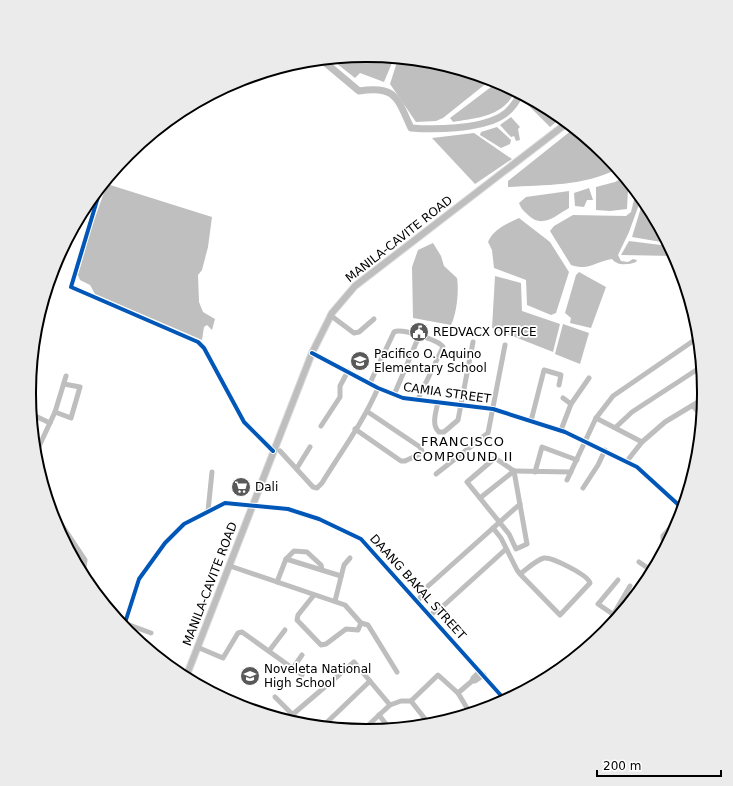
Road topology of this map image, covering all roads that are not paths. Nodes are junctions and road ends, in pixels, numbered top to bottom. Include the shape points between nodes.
1 (562, 127) edge
2 (96, 203) edge
3 (330, 315) junction
4 (374, 319) dead end
5 (419, 336) junction
6 (693, 341) edge
7 (472, 342) dead end
8 (506, 345) dead end
9 (312, 353) junction
10 (696, 369) edge
11 (348, 371) junction
12 (66, 376) dead end
13 (588, 378) dead end
14 (370, 383) junction
15 (64, 384) junction
16 (559, 385) dead end
17 (378, 388) junction
18 (394, 395) junction
19 (563, 398) dead end
20 (418, 400) junction
21 (438, 402) junction
22 (571, 404) junction
23 (697, 404) edge
24 (459, 405) junction
25 (693, 406) junction
26 (493, 409) junction
27 (696, 410) edge
28 (55, 412) junction
29 (368, 412) junction
30 (37, 417) edge
31 (596, 418) junction
32 (531, 421) junction
33 (50, 423) junction
34 (321, 426) dead end
35 (616, 427) junction
36 (355, 430) junction
37 (561, 430) junction
38 (40, 440) edge
39 (586, 440) junction
40 (642, 442) junction
41 (310, 447) dead end
42 (276, 449) junction
43 (605, 450) junction
44 (577, 460) junction
45 (627, 461) junction
46 (297, 468) junction
47 (514, 471) junction
48 (212, 472) dead end
49 (535, 472) junction
50 (571, 472) junction
51 (436, 474) dead end
52 (567, 480) dead end
53 (583, 488) dead end
54 (480, 498) junction
55 (520, 504) junction
56 (677, 504) edge
57 (252, 505) junction
58 (208, 511) junction
59 (500, 522) junction
60 (493, 528) junction
61 (68, 534) edge
62 (506, 549) junction
63 (350, 558) dead end
64 (286, 559) junction
65 (639, 562) dead end
66 (84, 565) edge
67 (230, 566) junction
68 (647, 568) edge
69 (322, 570) junction
70 (520, 574) junction
71 (341, 576) junction
72 (618, 580) dead end
73 (277, 582) junction
74 (630, 586) dead end
75 (314, 596) junction
76 (335, 601) junction
77 (418, 601) junction
78 (621, 603) edge
79 (612, 614) edge
80 (430, 615) junction
81 (125, 619) edge
82 (361, 623) junction
83 (132, 626) edge
84 (284, 630) dead end
85 (151, 633) dead end
86 (197, 647) junction
87 (269, 651) junction
88 (302, 655) dead end
89 (293, 668) junction
90 (188, 671) edge
91 (397, 672) dead end
92 (482, 673) junction
93 (302, 675) dead end
94 (370, 681) junction
95 (458, 693) junction
96 (501, 694) edge
97 (274, 697) dead end
98 (411, 701) junction
99 (390, 705) junction
100 (467, 708) edge
101 (292, 715) joint
102 (379, 715) junction
103 (424, 718) edge
104 (328, 721) edge
105 (385, 723) edge
106 (370, 724) edge

1 - 3 main road, MANILA-CAVITE ROAD via 449,216 369,274 348,293
2 - 42 street via 71,287 198,342 204,348 244,422
3 - 4 street via 354,332 359,332
3 - 9 main road, MANILA-CAVITE ROAD
5 - 14 street via 403,331 394,332
5 - 18 street
5 - 20 street via 440,343 443,347
6 - 31 street via 612,396
7 - 24 street
8 - 26 street
9 - 11 street, CAMIA STREET
9 - 42 main road, MANILA-CAVITE ROAD
10 - 35 street via 632,412
11 - 14 street, CAMIA STREET
11 - 34 street via 340,386 340,397
12 - 15 street
13 - 22 street
14 - 17 street, CAMIA STREET
15 - 28 street
15 - 28 street via 80,388 75,408 71,418
16 - 32 street via 561,374 544,370
17 - 18 street, CAMIA STREET
17 - 29 street
18 - 20 street, CAMIA STREET
19 - 22 street
20 - 21 street, CAMIA STREET
21 - 24 street, CAMIA STREET
21 - 24 street via 434,423 439,432 444,432 458,420
22 - 37 street
23 - 25 street
24 - 26 street, CAMIA STREET
25 - 27 street
25 - 40 street via 666,422
26 - 32 street, CAMIA STREET
26 - 51 street via 488,433
28 - 33 street
29 - 36 street
29 - 36 street via 420,447 420,454 401,461
30 - 33 street
31 - 35 street
31 - 39 street
32 - 37 street, CAMIA STREET
33 - 38 street
35 - 40 street
36 - 46 street via 317,488 313,487
37 - 39 street, CAMIA STREET
39 - 43 street, CAMIA STREET
39 - 44 street
40 - 45 street
41 - 46 street
42 - 46 street
42 - 57 main road, MANILA-CAVITE ROAD
43 - 45 street, CAMIA STREET
43 - 53 street
44 - 49 street via 542,447
44 - 50 street
45 - 56 street, CAMIA STREET
47 - 49 street
47 - 54 street
47 - 54 street via 495,458 468,482
47 - 55 street
48 - 58 street
49 - 50 street
50 - 52 street
54 - 59 street
55 - 59 street
55 - 59 street via 527,544 516,549
57 - 58 street, DAANG BAKAL STREET via 225,503
57 - 67 main road, MANILA-CAVITE ROAD
57 - 77 street, DAANG BAKAL STREET via 297,511 358,537
58 - 81 street, DAANG BAKAL STREET via 177,530 160,549 137,583
59 - 60 street
60 - 62 street
60 - 77 street via 427,587
61 - 66 street via 85,560
62 - 70 street
62 - 80 street
63 - 71 street via 344,565
64 - 69 street
64 - 69 street via 294,551 304,551
64 - 73 street
65 - 68 street
67 - 73 street
67 - 86 main road, MANILA-CAVITE ROAD
69 - 71 street
70 - 70 street via 560,616 590,583 586,577 552,558 543,558
71 - 76 street
72 - 79 street via 598,604
73 - 75 street
74 - 78 street
75 - 76 street
75 - 82 street via 298,615 297,620 321,645 346,629 358,630
76 - 82 street via 346,605
77 - 80 street, DAANG BAKAL STREET
80 - 92 street, DAANG BAKAL STREET
82 - 91 street via 368,625
83 - 85 street
84 - 87 street
86 - 87 street via 223,658 240,632
86 - 90 main road, MANILA-CAVITE ROAD
87 - 89 street
88 - 89 street
89 - 93 street
92 - 95 street
92 - 96 street, DAANG BAKAL STREET
94 - 99 street
94 - 101 street via 354,662
94 - 104 street
95 - 98 street via 438,675
95 - 100 street
97 - 101 street
98 - 99 street via 400,701
98 - 103 street
99 - 102 street
102 - 105 street
102 - 106 street

